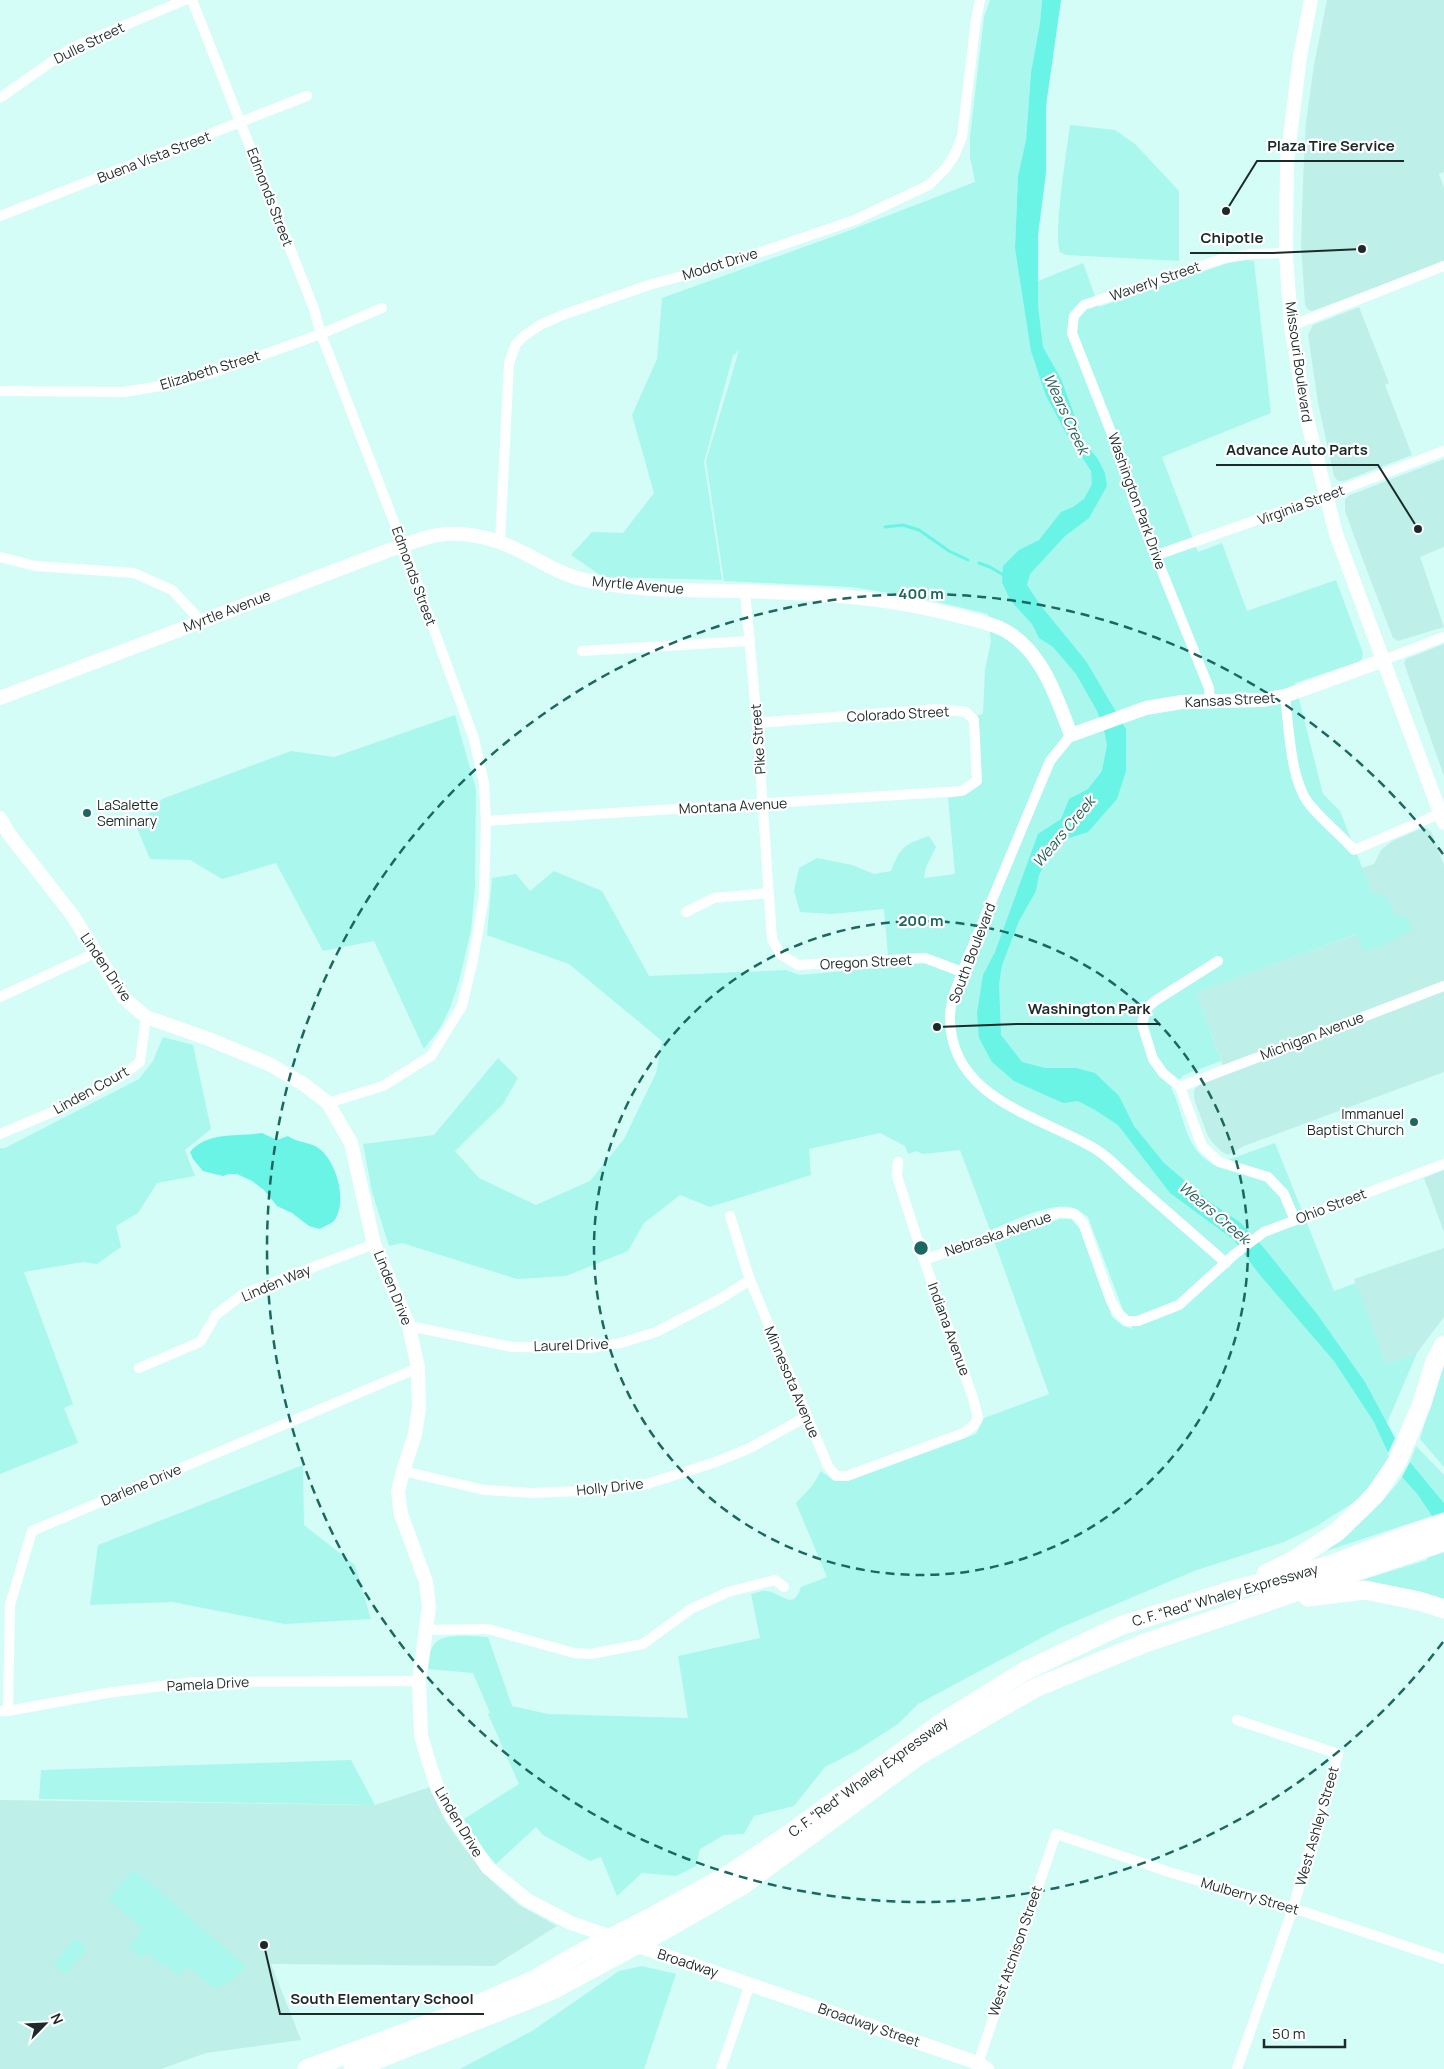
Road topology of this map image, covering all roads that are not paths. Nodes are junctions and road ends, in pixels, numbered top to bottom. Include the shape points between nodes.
1 (185, 0) edge
2 (192, 0) edge
3 (980, 0) edge
4 (1311, 0) edge
5 (308, 96) dead end
6 (0, 98) edge
7 (241, 123) junction
8 (0, 216) edge
9 (1286, 254) junction
10 (1444, 266) edge
11 (1084, 305) joint
12 (382, 308) dead end
13 (1291, 326) junction
14 (321, 334) junction
15 (0, 391) edge
16 (1444, 452) edge
17 (1325, 496) junction
18 (500, 542) junction
19 (403, 545) junction
20 (1157, 555) junction
21 (0, 558) edge
22 (745, 591) junction
23 (201, 621) junction
24 (1444, 637) edge
25 (750, 641) junction
26 (582, 651) dead end
27 (1384, 660) junction
28 (1285, 696) junction
29 (0, 698) edge
30 (1210, 700) junction
31 (757, 722) junction
32 (1071, 735) junction
33 (977, 781) joint
34 (763, 805) junction
35 (1443, 816) edge
36 (486, 821) junction
37 (2, 823) edge
38 (768, 893) junction
39 (686, 912) dead end
40 (95, 953) junction
41 (1218, 961) dead end
42 (798, 966) joint
43 (962, 972) junction
44 (1444, 986) edge
45 (0, 997) edge
46 (146, 1017) junction
47 (1180, 1087) junction
48 (328, 1103) junction
49 (0, 1134) edge
50 (898, 1162) dead end
51 (1444, 1164) edge
52 (730, 1216) dead end
53 (1295, 1220) junction
54 (374, 1244) junction
55 (924, 1260) junction
56 (1226, 1263) junction
57 (750, 1280) junction
58 (409, 1326) junction
59 (1444, 1345) edge
60 (139, 1368) dead end
61 (418, 1368) junction
62 (806, 1417) junction
63 (906, 1455) joint
64 (402, 1471) junction
65 (1444, 1523) edge
66 (1444, 1542) edge
67 (784, 1587) dead end
68 (1233, 1590) junction
69 (1272, 1601) junction
70 (1444, 1608) edge
71 (427, 1630) junction
72 (419, 1681) junction
73 (4, 1711) edge
74 (1237, 1720) dead end
75 (1056, 1834) joint
76 (1293, 1908) junction
77 (626, 1943) joint
78 (1444, 1959) edge
79 (750, 1984) junction
80 (980, 2067) edge
81 (306, 2069) edge
82 (353, 2069) edge
83 (722, 2069) edge
84 (1237, 2069) edge

1 - 6 street, Dulle Street via 71,48
2 - 7 street, Edmonds Street
3 - 18 street, Modot Drive via 962,137 946,168 929,184 855,220 563,315 532,330 516,344 509,363
4 - 9 street, Missouri Boulevard via 1287,161
5 - 7 street, Buena Vista Street
7 - 8 street, Buena Vista Street
7 - 14 street, Edmonds Street
9 - 11 street, Waverly Street via 1237,255
9 - 13 street, Missouri Boulevard
10 - 13 street
11 - 20 street, Washington Park Drive via 1074,316 1072,332 1122,460 1134,502
12 - 14 street, Elizabeth Street
13 - 17 street, Missouri Boulevard via 1306,415
14 - 15 street, Elizabeth Street via 212,373 167,385 124,392
14 - 19 street, Edmonds Street
16 - 17 street, Virginia Street
17 - 20 street, Virginia Street
17 - 27 street, Missouri Boulevard
18 - 19 street, Myrtle Avenue via 474,535 445,534
18 - 22 street, Myrtle Avenue via 561,573 584,580 622,586
19 - 23 street, Myrtle Avenue
19 - 36 street, Edmonds Street via 474,739 484,783
20 - 30 street, Washington Park Drive via 1209,688
21 - 23 street via 35,566 134,572 172,590
22 - 25 street, Pike Street
22 - 32 street, Myrtle Avenue via 859,598 956,615 1000,628 1026,646 1044,672
23 - 29 street, Myrtle Avenue
24 - 27 street, Kansas Street
25 - 26 street
25 - 31 street, Pike Street
27 - 28 street, Kansas Street
27 - 35 street, Missouri Boulevard
28 - 30 street, Kansas Street via 1262,700
28 - 35 street via 1303,794 1354,850
30 - 32 street, Kansas Street via 1134,711
31 - 33 street, Colorado Street via 937,710 966,712 974,720
31 - 34 street, Pike Street
32 - 43 street, South Boulevard via 1050,761
33 - 34 street, Montana Avenue via 962,791
34 - 36 street, Montana Avenue
34 - 38 street, Pike Street
36 - 48 street, Edmonds Street via 484,896 462,1006 431,1056 383,1086
37 - 40 street, Linden Drive via 73,916
38 - 39 street via 714,898
38 - 42 street, Pike Street via 772,939 780,954
40 - 45 street
40 - 46 street, Linden Drive via 124,998
41 - 47 street via 1146,1009 1142,1024 1153,1059
42 - 43 street, Oregon Street via 925,958
43 - 56 street, South Boulevard via 950,1018 952,1042 963,1068 975,1082 1002,1102 1098,1151
44 - 47 street, Michigan Avenue
46 - 48 street, Linden Drive via 269,1064
46 - 49 street, Linden Court via 140,1062 126,1074 63,1107
47 - 53 street via 1202,1146 1219,1162 1268,1177 1284,1194
48 - 54 street, Linden Drive via 351,1143
50 - 55 street, Indiana Avenue via 897,1176
51 - 53 street, Ohio Street
52 - 57 street, Minnesota Avenue
53 - 56 street, Ohio Street via 1258,1236
54 - 58 street, Linden Drive
54 - 60 street, Linden Way via 243,1294 216,1315 200,1342
55 - 56 street, Nebraska Avenue via 1060,1212 1075,1214 1082,1223 1111,1300 1127,1321 1138,1321 1179,1305
55 - 63 street, Indiana Avenue via 978,1418 964,1434
57 - 58 street, Laurel Drive via 656,1332 621,1343 589,1348 512,1347
57 - 62 street, Minnesota Avenue
58 - 61 street, Linden Drive
59 - 68 highway via 1397,1462 1375,1495 1337,1532 1292,1561
61 - 64 street, Linden Drive via 419,1409 415,1434
61 - 73 street, Darlene Drive via 32,1531 10,1605
62 - 63 street, Minnesota Avenue via 828,1466 836,1476 847,1476
62 - 64 street, Holly Drive via 748,1449 713,1463 647,1484 604,1490 533,1493 484,1490
64 - 71 street, Linden Drive via 398,1492 401,1514 426,1582
65 - 68 highway, C. F. “Red” Whaley Expressway via 1330,1565
66 - 69 highway, C. F. “Red” Whaley Expressway
67 - 71 street via 774,1580 728,1592 691,1609 643,1644 591,1654 574,1653 488,1629
68 - 81 highway, C. F. “Red” Whaley Expressway via 1120,1626 1025,1671 944,1721 741,1866 536,1979 462,2011
69 - 70 highway via 1365,1590
69 - 82 highway, C. F. “Red” Whaley Expressway via 1145,1643 1035,1688 918,1756 743,1885 668,1928 553,1990
71 - 72 street, Linden Drive
72 - 73 street, Pamela Drive via 195,1682
72 - 77 street, Linden Drive via 421,1736 438,1790 479,1857 512,1889 542,1910
74 - 76 street, West Ashley Street via 1338,1754
75 - 76 street, Mulberry Street via 1172,1873
75 - 80 street, West Atchison Street
76 - 78 street, Mulberry Street
76 - 84 street, West Ashley Street
77 - 79 street, Broadway
79 - 80 street, Broadway Street
79 - 83 street

